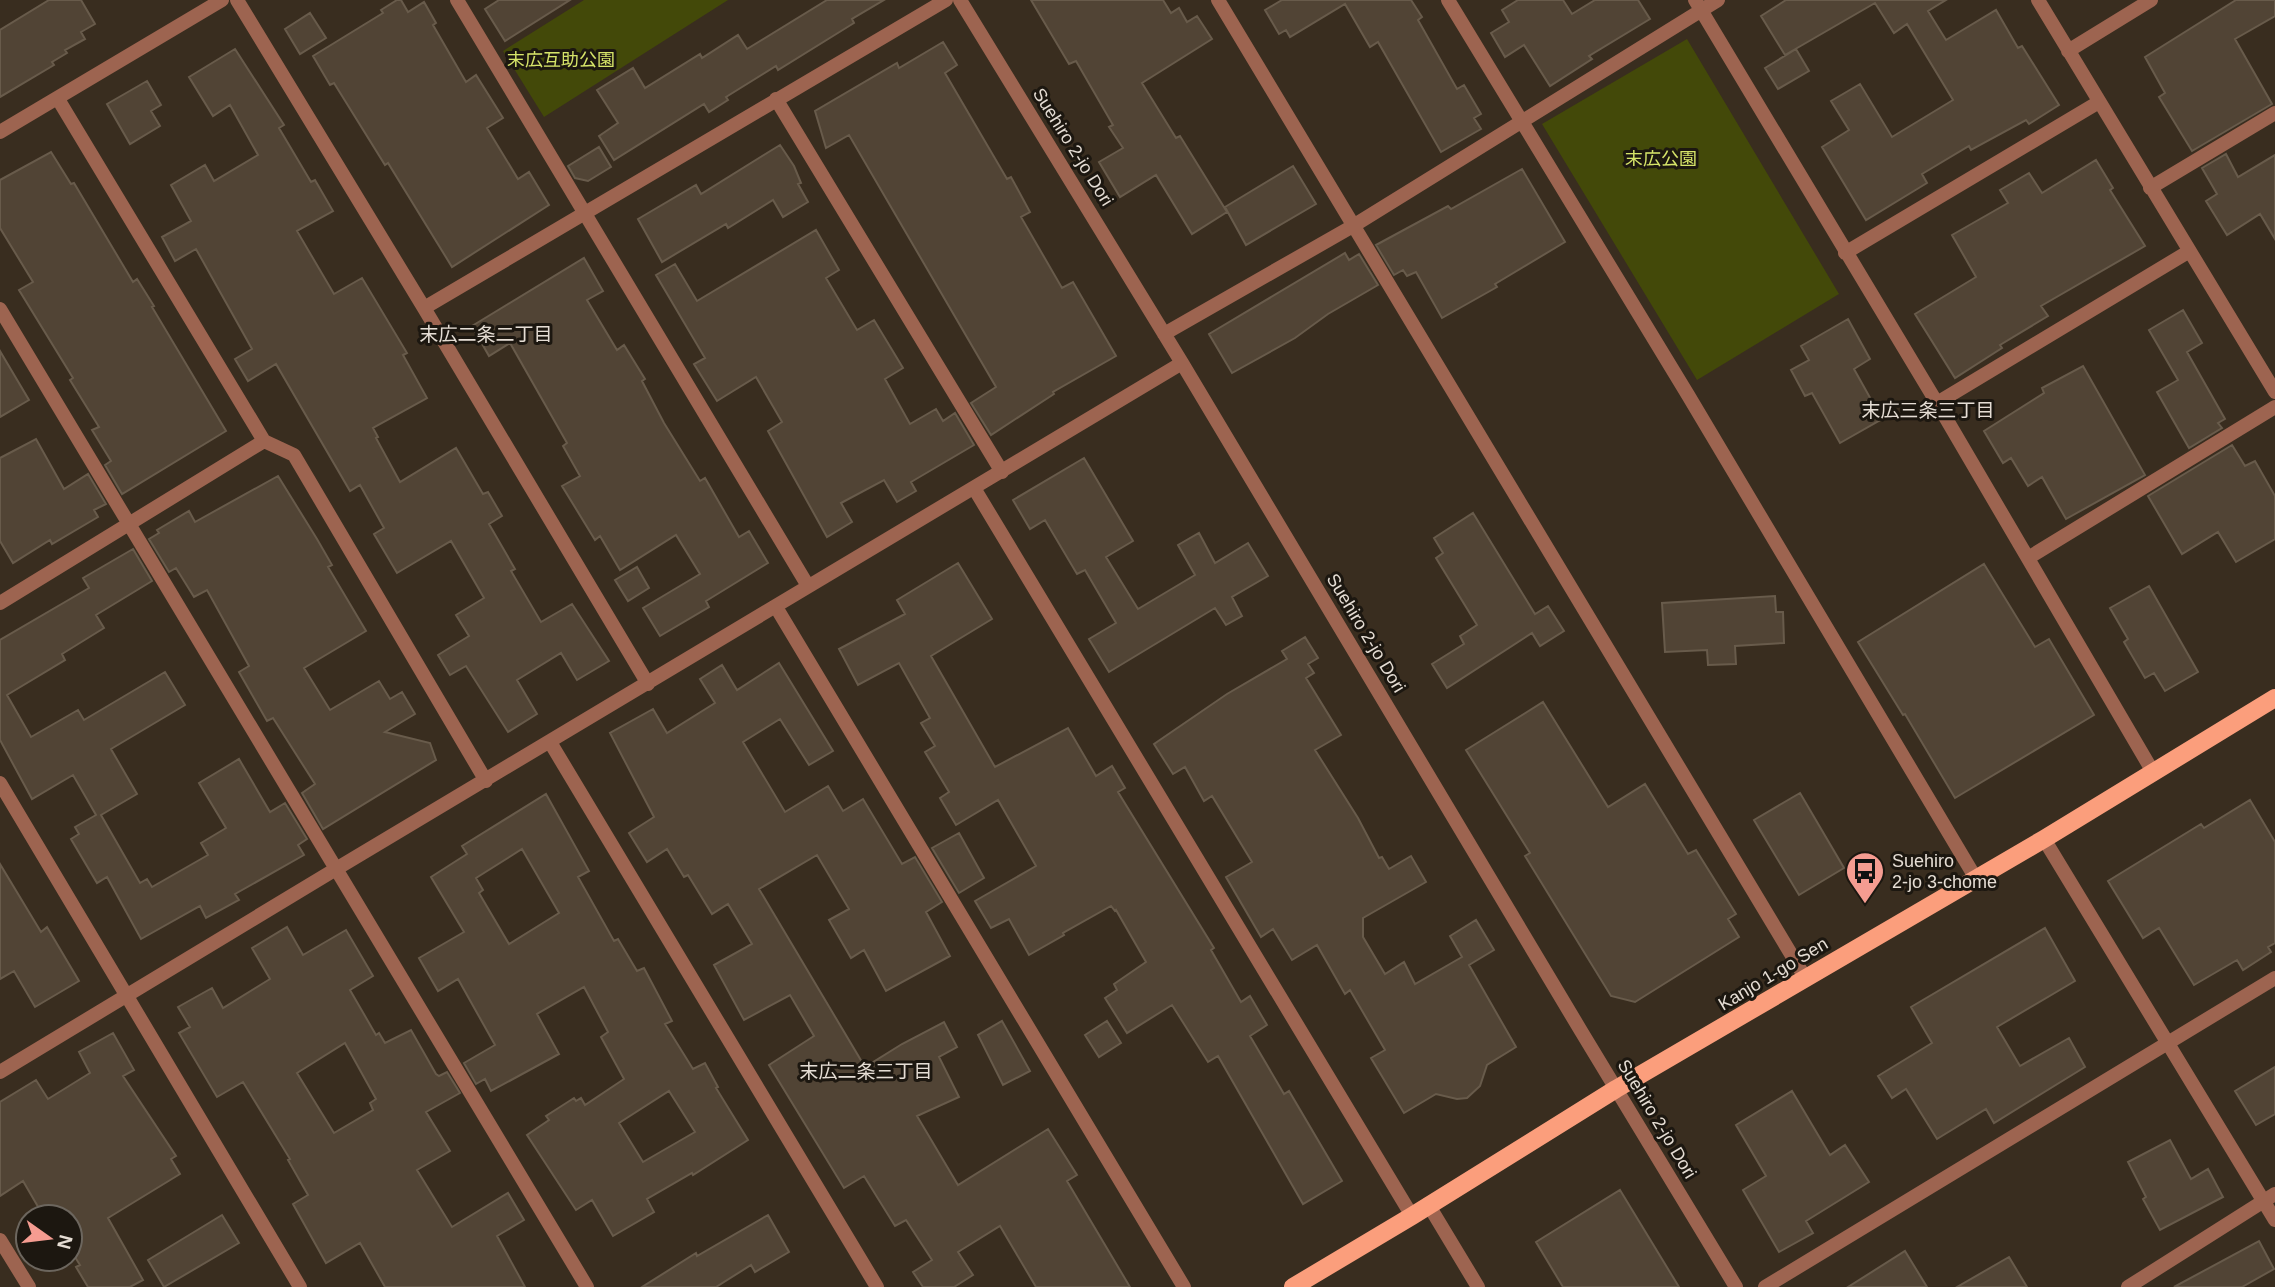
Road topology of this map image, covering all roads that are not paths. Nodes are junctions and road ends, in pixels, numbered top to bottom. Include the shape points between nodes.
1 (222, 0) edge
2 (237, 0) edge
3 (457, 0) edge
4 (946, 0) edge
5 (960, 0) edge
6 (1218, 0) edge
7 (1448, 0) edge
8 (1718, 0) edge
9 (2038, 0) edge
10 (2151, 0) edge
11 (1698, 5) edge
12 (2068, 51) junction
13 (58, 99) junction
14 (776, 99) junction
15 (2099, 103) junction
16 (2275, 113) edge
17 (1520, 121) junction
18 (0, 132) edge
19 (2150, 188) junction
20 (585, 212) junction
21 (1353, 226) junction
22 (2188, 252) junction
23 (1845, 253) junction
24 (424, 308) junction
25 (0, 309) edge
26 (1164, 334) junction
27 (1182, 363) junction
28 (2275, 392) edge
29 (1937, 403) junction
30 (2275, 407) edge
31 (264, 441) junction
32 (1002, 472) junction
33 (974, 488) junction
34 (128, 525) junction
35 (2028, 558) junction
36 (808, 586) junction
37 (0, 603) edge
38 (776, 607) junction
39 (648, 684) junction
40 (2275, 698) edge
41 (550, 742) junction
42 (2153, 772) junction
43 (486, 781) junction
44 (0, 783) edge
45 (2044, 839) junction
46 (336, 869) junction
47 (1975, 877) junction
48 (2275, 978) edge
49 (1806, 979) junction
50 (127, 996) junction
51 (2167, 1044) junction
52 (0, 1072) edge
53 (1615, 1089) junction
54 (2269, 1197) edge
55 (1428, 1205) junction
56 (1412, 1216) junction
57 (2275, 1220) edge
58 (0, 1240) edge
59 (29, 1287) edge
60 (300, 1287) edge
61 (587, 1287) edge
62 (877, 1287) edge
63 (1184, 1287) edge
64 (1293, 1287) edge
65 (1478, 1287) edge
66 (1736, 1287) edge
67 (1765, 1287) edge
68 (2128, 1287) edge

1 - 13 street
2 - 24 street
3 - 20 street
4 - 14 street
5 - 26 street, Suehiro 2-jo Dori
6 - 21 street
7 - 17 street
8 - 11 street
9 - 12 street
10 - 12 street
11 - 17 street
11 - 23 street
12 - 15 street
13 - 18 street
13 - 31 street
14 - 20 street
14 - 32 street
15 - 19 street
15 - 23 street
16 - 19 street
17 - 21 street
17 - 47 street
19 - 22 street
20 - 24 street
20 - 36 street
21 - 26 street
21 - 49 street
22 - 28 street
22 - 29 street
23 - 29 street
24 - 39 street
25 - 34 street
26 - 27 street, Suehiro 2-jo Dori
27 - 32 street
27 - 53 street, Suehiro 2-jo Dori
29 - 35 street
30 - 35 street
31 - 34 street
31 - 43 street via 294,455
32 - 33 street
33 - 36 street
33 - 56 street
34 - 37 street
34 - 46 street
35 - 42 street
36 - 38 street
38 - 39 street
38 - 63 street
39 - 41 street
40 - 42 main road, Kanjo 1-go Sen
41 - 43 street
41 - 62 street
42 - 45 main road, Kanjo 1-go Sen
43 - 46 street
44 - 50 street
45 - 47 main road, Kanjo 1-go Sen
45 - 51 street
46 - 50 street
46 - 61 street
47 - 49 main road, Kanjo 1-go Sen
48 - 51 street
49 - 53 main road, Kanjo 1-go Sen
50 - 52 street
50 - 60 street
51 - 54 street
51 - 67 street
53 - 55 main road, Kanjo 1-go Sen
53 - 66 street, Suehiro 2-jo Dori
54 - 57 street
54 - 68 street
55 - 56 main road, Kanjo 1-go Sen
55 - 65 street
56 - 64 main road, Kanjo 1-go Sen
58 - 59 street

